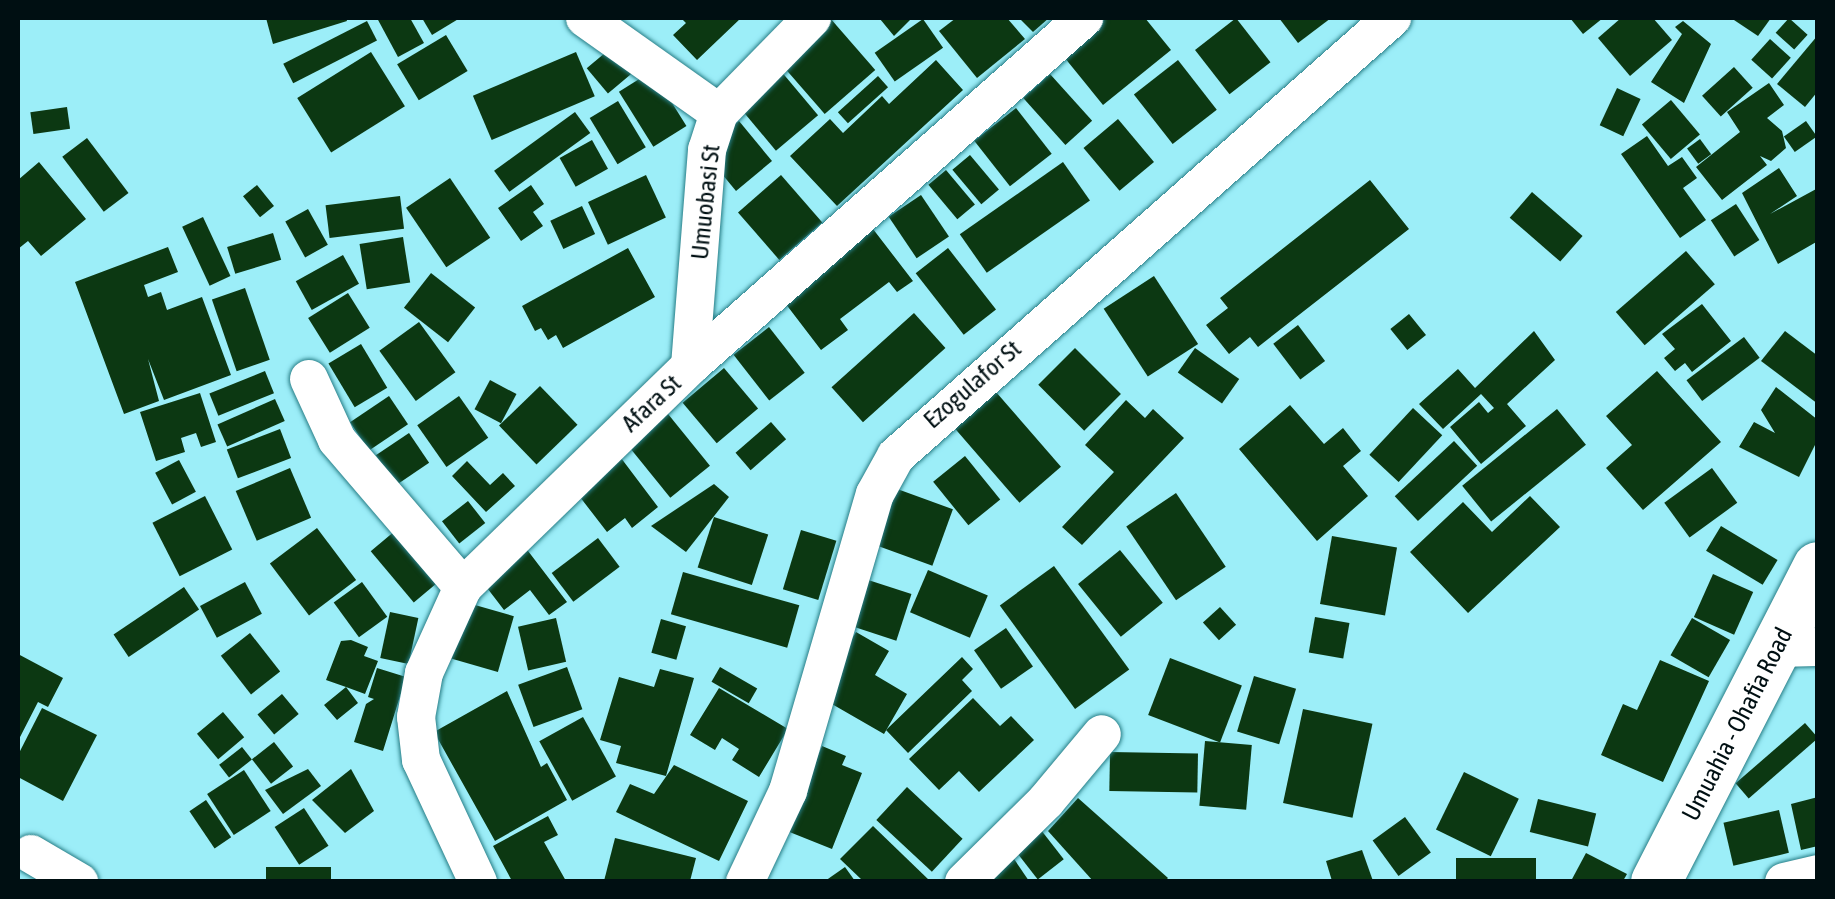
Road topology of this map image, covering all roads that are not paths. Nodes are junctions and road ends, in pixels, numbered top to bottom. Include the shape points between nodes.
1 (585, 18) edge
2 (812, 18) edge
3 (1084, 18) edge
4 (1392, 18) edge
5 (719, 113) junction
6 (690, 366) junction
7 (309, 379) dead end
8 (1818, 567) edge
9 (464, 587) junction
10 (1806, 646) edge
11 (1102, 734) dead end
12 (31, 854) dead end
13 (1818, 874) edge
14 (79, 882) edge
15 (478, 882) edge
16 (745, 882) edge
17 (964, 882) edge
18 (1656, 882) edge
19 (1690, 882) edge
20 (1784, 882) edge

1 - 5 street
2 - 5 street, Umuobasi St
3 - 6 street, Afara St
4 - 16 street, Ezogulafor St via 896,456 875,494 788,791
5 - 6 street, Umuobasi St via 707,150
6 - 9 street, Afara St
7 - 9 street via 337,440
8 - 10 main road, Umuahia - Ohafia Road
9 - 15 street, Afara St via 424,673 416,717 421,760
10 - 18 main road, Umuahia - Ohafia Road
10 - 19 main road, Umuahia - Ohafia Road
11 - 17 street via 1046,802
12 - 14 street
13 - 20 street

